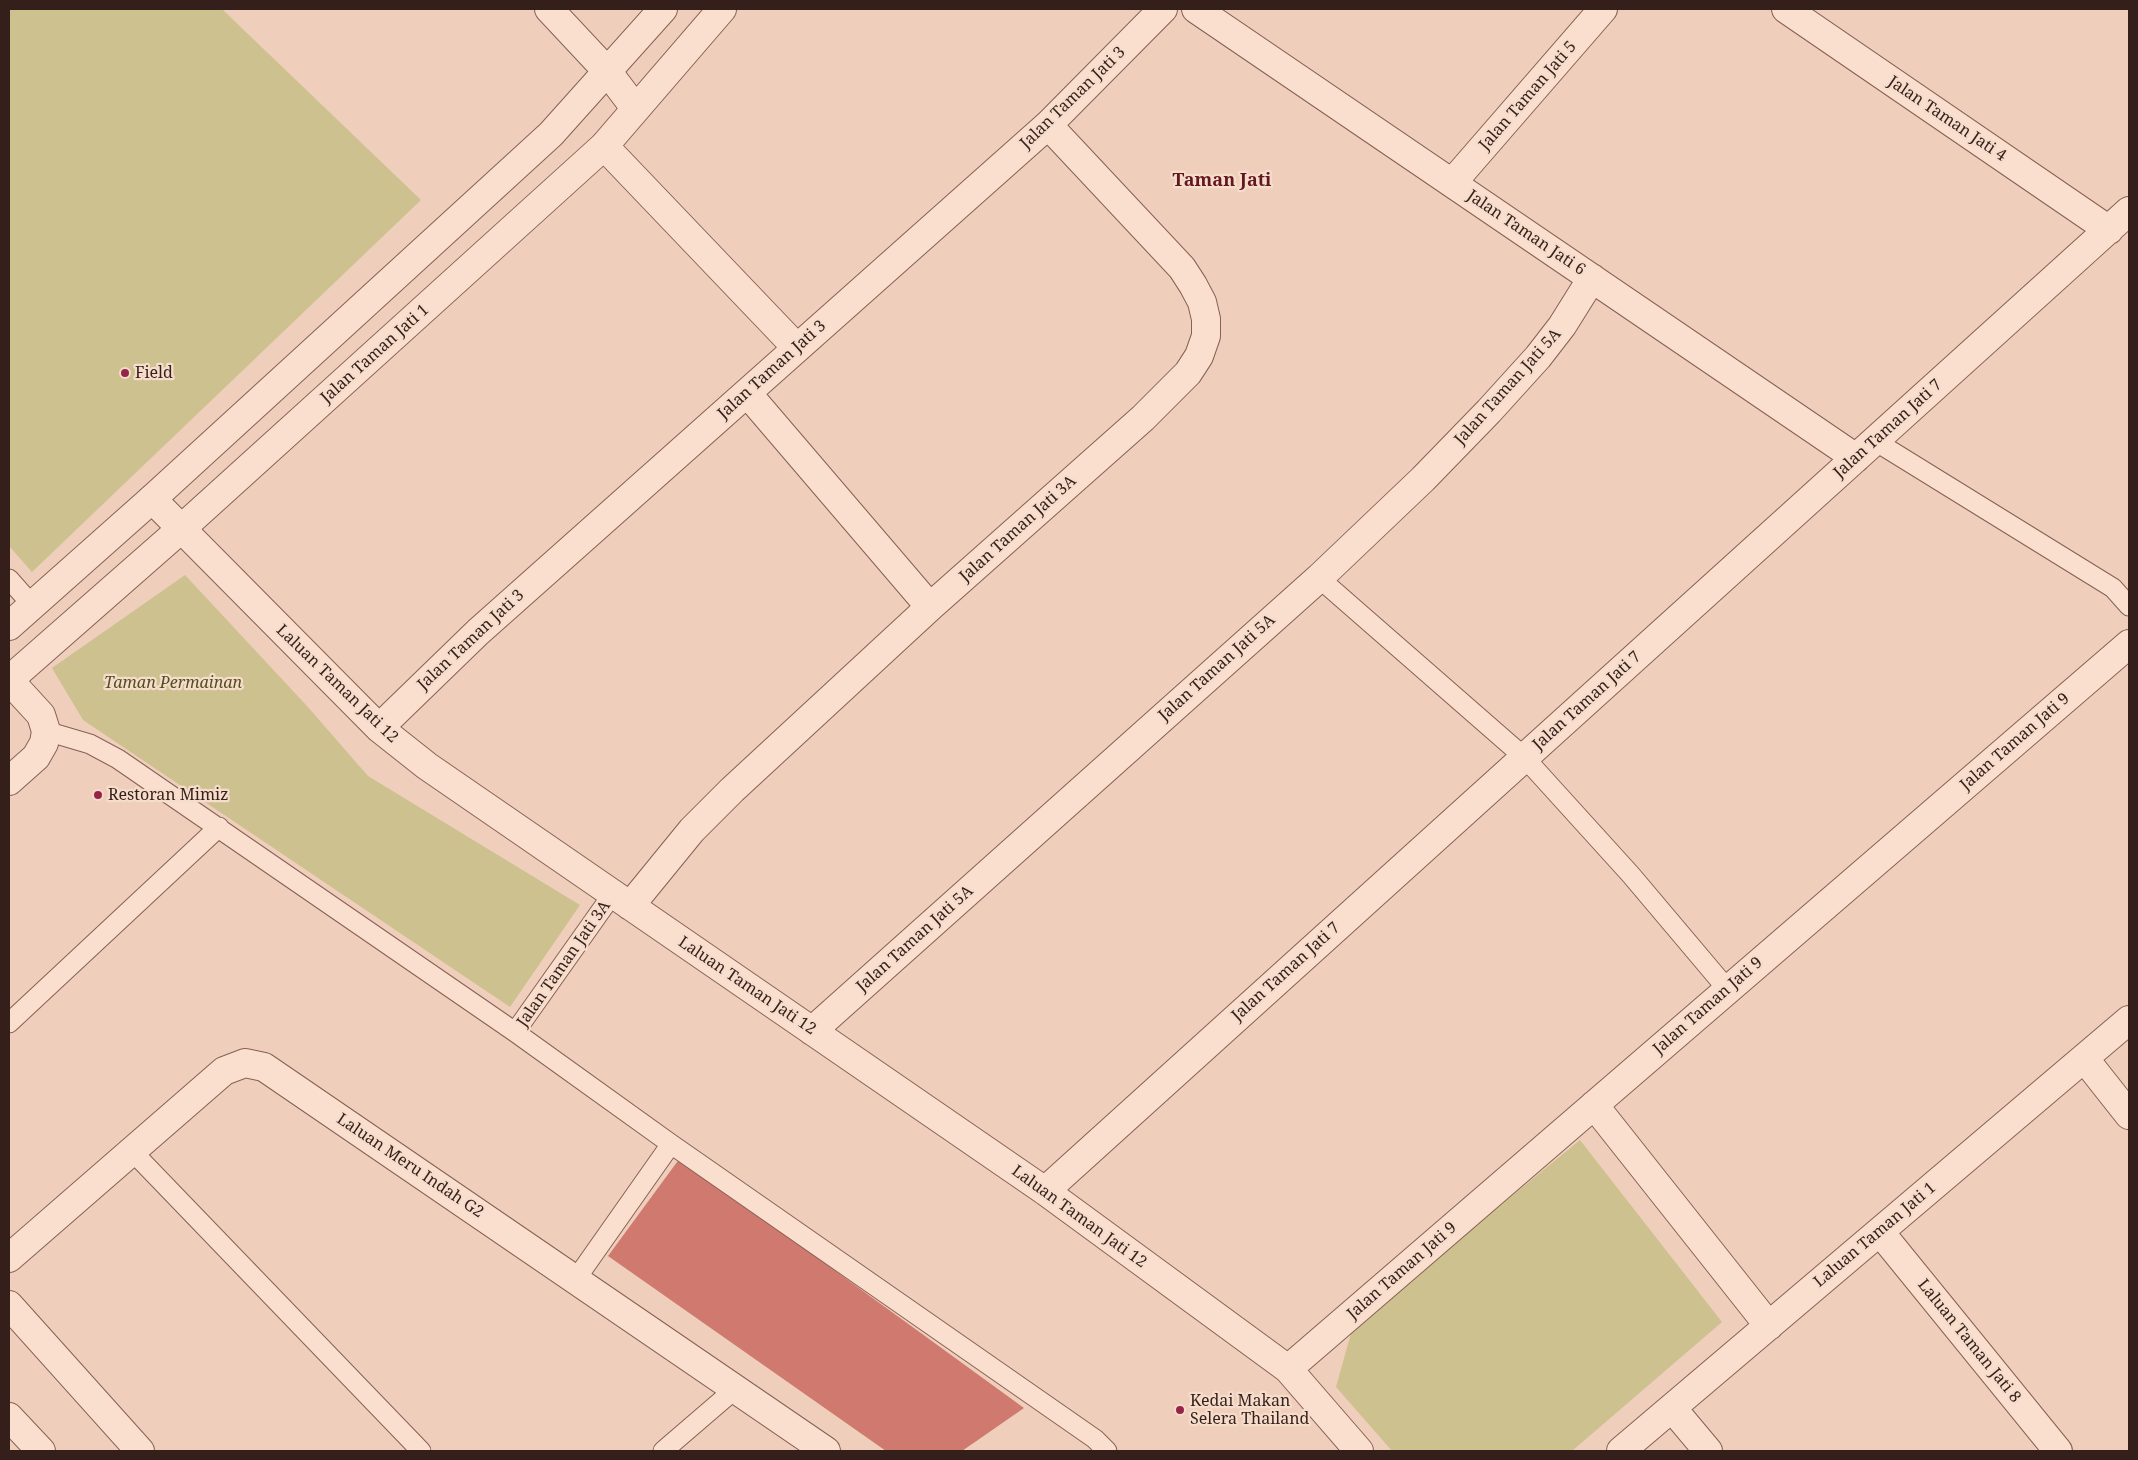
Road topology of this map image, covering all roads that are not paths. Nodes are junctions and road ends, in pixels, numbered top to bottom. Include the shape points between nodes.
1 (549, 9) edge
2 (663, 9) edge
3 (722, 9) edge
4 (1163, 9) edge
5 (1196, 9) edge
6 (1603, 9) edge
7 (1786, 9) edge
8 (607, 71) junction
9 (635, 108) junction
10 (1048, 125) junction
11 (604, 146) junction
12 (1452, 183) junction
13 (2129, 211) edge
14 (2109, 230) junction
15 (1592, 278) junction
16 (797, 348) junction
17 (747, 392) junction
18 (1866, 449) junction
19 (152, 499) junction
20 (181, 529) junction
21 (1319, 578) junction
22 (9, 579) edge
23 (32, 605) junction
24 (2129, 606) edge
25 (930, 607) junction
26 (9, 626) edge
27 (2129, 644) edge
28 (9, 680) edge
29 (379, 728) junction
30 (46, 731) junction
31 (1524, 757) junction
32 (9, 781) edge
33 (219, 828) junction
34 (621, 901) junction
35 (1728, 990) junction
36 (2129, 1020) edge
37 (9, 1023) edge
38 (812, 1031) junction
39 (515, 1032) junction
40 (2084, 1058) junction
41 (1594, 1105) junction
42 (2129, 1115) edge
43 (671, 1144) junction
44 (131, 1150) junction
45 (1045, 1190) junction
46 (1880, 1232) junction
47 (9, 1258) edge
48 (576, 1279) junction
49 (9, 1305) edge
50 (1769, 1326) junction
51 (1288, 1369) junction
52 (734, 1390) junction
53 (1672, 1408) junction
54 (9, 1417) edge
55 (41, 1451) edge
56 (140, 1451) edge
57 (421, 1451) edge
58 (663, 1451) edge
59 (826, 1451) edge
60 (1107, 1451) edge
61 (1359, 1451) edge
62 (1622, 1451) edge
63 (1708, 1451) edge
64 (2058, 1451) edge

1 - 8 street
2 - 8 street
3 - 9 street, Jalan Taman Jati 1
4 - 10 street, Jalan Taman Jati 3
5 - 12 street, Jalan Taman Jati 6
6 - 12 street, Jalan Taman Jati 5
7 - 14 street, Jalan Taman Jati 4
8 - 9 street
8 - 19 street via 550,134
9 - 11 street, Jalan Taman Jati 1
10 - 16 street, Jalan Taman Jati 3
10 - 25 street, Jalan Taman Jati 3A via 1182,268 1202,302 1206,336 1188,374 1144,418
11 - 16 street
11 - 20 street, Jalan Taman Jati 1
12 - 15 street, Jalan Taman Jati 6
13 - 14 street, Jalan Taman Jati 7
14 - 18 street, Jalan Taman Jati 7
15 - 18 street, Jalan Taman Jati 6
15 - 21 street, Jalan Taman Jati 5A via 1562,326 1489,411
16 - 17 street, Jalan Taman Jati 3
17 - 25 street
17 - 29 street, Jalan Taman Jati 3 via 478,632
18 - 24 lane via 2113,588
18 - 31 street, Jalan Taman Jati 7
19 - 20 street, Laluan Taman Jati 12
19 - 23 street
20 - 28 street, Jalan Taman Jati 1
20 - 29 street, Laluan Taman Jati 12
21 - 31 lane
21 - 38 street, Jalan Taman Jati 5A
22 - 23 lane
23 - 26 street
25 - 34 street, Jalan Taman Jati 3A via 719,802
27 - 35 street, Jalan Taman Jati 9
28 - 30 street via 41,715
29 - 34 street, Laluan Taman Jati 12 via 427,766
30 - 32 street via 36,757
30 - 33 lane via 105,751
31 - 35 lane via 1632,875
31 - 45 street, Jalan Taman Jati 7
33 - 37 lane
33 - 39 lane
34 - 38 street, Laluan Taman Jati 12
34 - 39 lane, Jalan Taman Jati 3A
35 - 41 street, Jalan Taman Jati 9
36 - 40 street, Laluan Taman Jati 1
38 - 45 street, Laluan Taman Jati 12
39 - 43 lane
40 - 42 street
40 - 46 street, Laluan Taman Jati 1
41 - 50 street
41 - 51 street, Jalan Taman Jati 9
43 - 48 lane
43 - 60 lane via 1087,1433
44 - 47 street, Laluan Meru Indah G2
44 - 48 street, Laluan Meru Indah G2 via 224,1071 245,1063 264,1067
44 - 57 lane
45 - 51 street, Laluan Taman Jati 12
46 - 50 street, Laluan Taman Jati 1
46 - 64 street, Laluan Taman Jati 8
48 - 52 street, Laluan Meru Indah G2
49 - 56 street
50 - 53 street, Laluan Taman Jati 1
51 - 61 street, Laluan Taman Jati 12
52 - 58 lane
52 - 59 street, Laluan Meru Indah G2
53 - 62 street, Laluan Taman Jati 1
53 - 63 street
54 - 55 street

